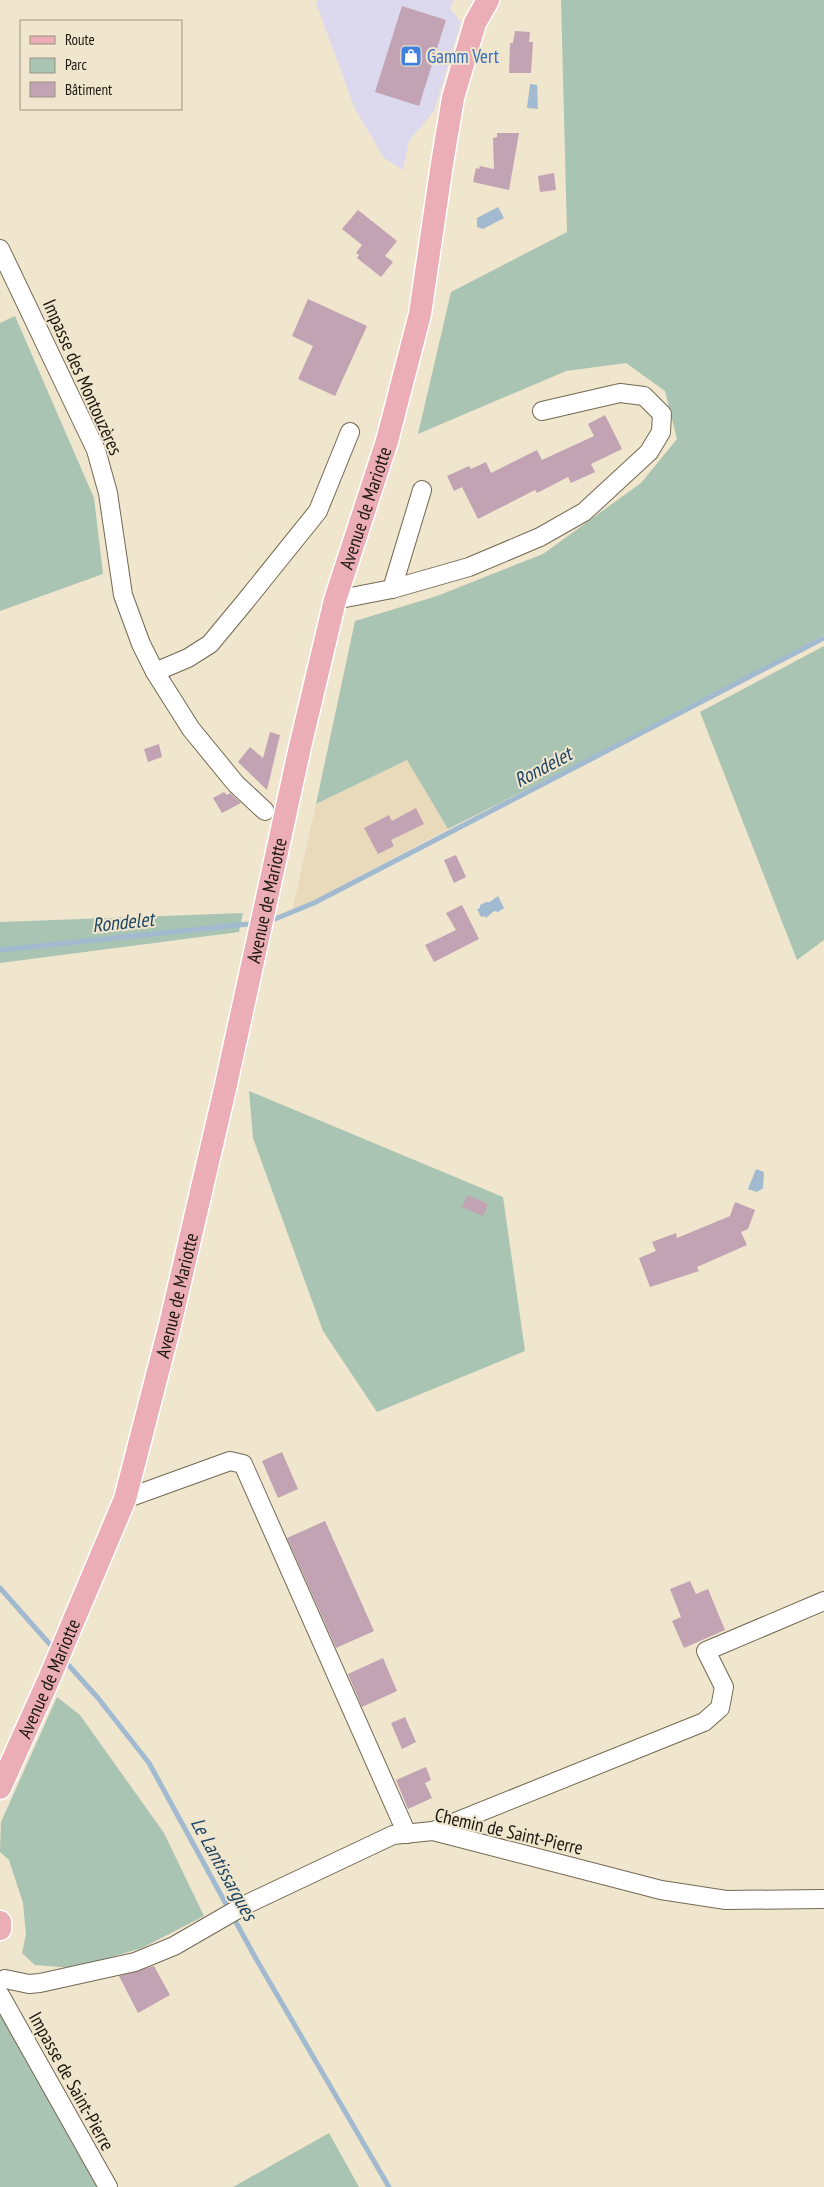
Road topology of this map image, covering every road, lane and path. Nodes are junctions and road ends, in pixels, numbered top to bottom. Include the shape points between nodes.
1 (488, 0) edge
2 (0, 249) edge
3 (542, 411) dead end
4 (350, 432) dead end
5 (422, 490) dead end
6 (392, 589) junction
7 (335, 600) junction
8 (155, 672) junction
9 (265, 811) dead end
10 (125, 1499) junction
11 (824, 1601) edge
12 (0, 1788) edge
13 (434, 1831) junction
14 (407, 1834) junction
15 (824, 1900) edge
16 (0, 1922) edge
17 (0, 1929) edge
18 (1, 1982) edge
19 (108, 2187) edge

1 - 7 main road, Avenue de Mariotte via 475,23 454,98 416,332 387,441
2 - 8 street, Impasse des Montouzères via 96,450 108,493 123,595
3 - 6 street via 620,393 644,396 662,414 661,432 649,452 584,512 470,567
4 - 8 street via 318,511 251,596 210,644
5 - 6 street
6 - 7 street
7 - 10 main road, Avenue de Mariotte via 217,1127
8 - 9 street, Impasse des Montouzères via 191,729 236,784
10 - 12 main road, Avenue de Mariotte
10 - 14 street via 230,1461 243,1464
11 - 13 street via 706,1651 724,1687 720,1708 704,1722
13 - 14 street, Chemin de Saint-Pierre
13 - 15 street, Chemin de Saint-Pierre via 661,1890 726,1900
14 - 18 street, Chemin de Saint-Pierre via 392,1835 245,1905 174,1946 135,1962 40,1983
16 - 17 main road
18 - 19 street, Impasse de Saint-Pierre

